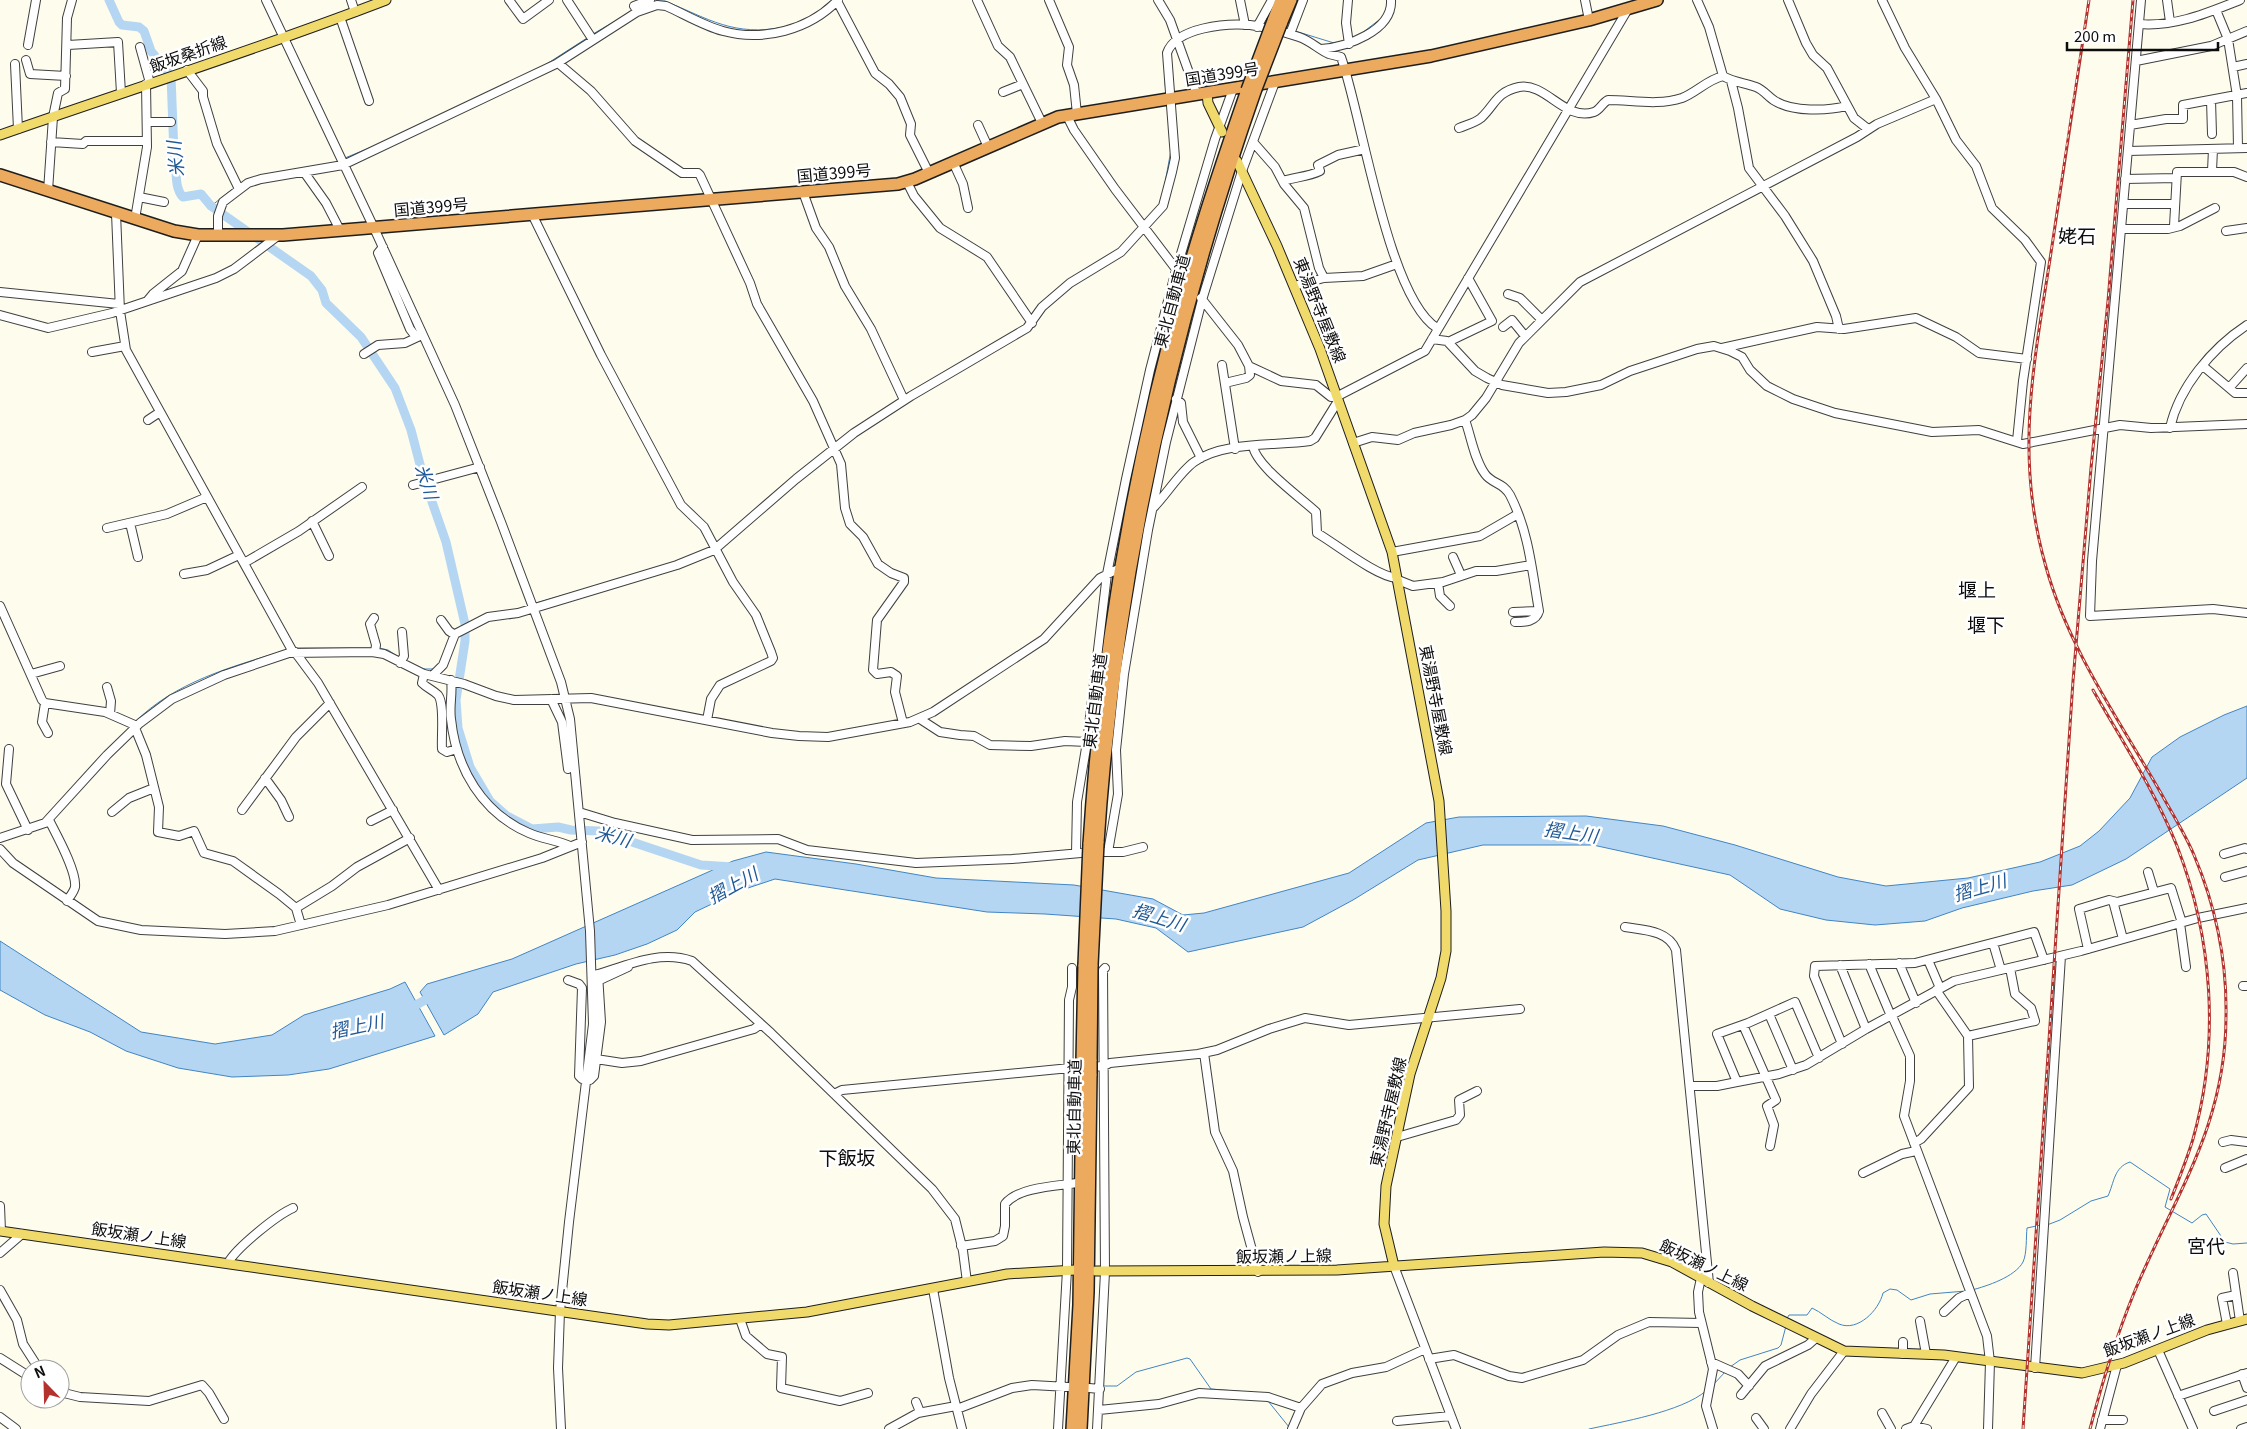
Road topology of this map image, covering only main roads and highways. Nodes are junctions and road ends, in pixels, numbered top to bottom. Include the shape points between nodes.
1 (386, 0) edge
2 (1281, 0) edge
3 (1291, 0) edge
4 (1657, 0) edge
5 (1266, 23) junction
6 (1202, 94) junction
7 (1221, 130) road end
8 (0, 135) edge
9 (1237, 162) dead end
10 (0, 175) edge
11 (1087, 1074) junction
12 (0, 1231) edge
13 (1394, 1266) junction
14 (1071, 1270) road end
15 (1100, 1272) road end
16 (2244, 1320) edge
17 (1072, 1429) edge
18 (1081, 1429) edge

1 - 8 main road, 飯坂桑折線 via 284,39
2 - 5 highway, 東北自動車道
3 - 5 highway, 東北自動車道
4 - 6 highway, 国道399号 via 1589,20 1430,56
5 - 11 highway, 東北自動車道, bridge via 1252,89 1192,289 1154,442 1136,531 1114,670 1093,843
6 - 7 main road
6 - 10 highway, 国道399号 via 1072,115 1042,123 908,182 279,235 198,235 174,231
9 - 13 main road, 東湯野寺屋敷線 via 1260,206 1320,349 1392,552 1439,801 1446,911 1445,956 1410,1074 1386,1186 1383,1220
11 - 17 highway, 東北自動車道
11 - 18 highway, 東北自動車道 via 1088,1292
12 - 14 main road, 飯坂瀬ノ上線 via 668,1325 808,1312 1020,1273
13 - 15 main road, 飯坂瀬ノ上線 via 1258,1272
13 - 16 main road, 飯坂瀬ノ上線 via 1622,1251 1659,1257 1844,1351 1926,1354 2082,1373 2117,1365

